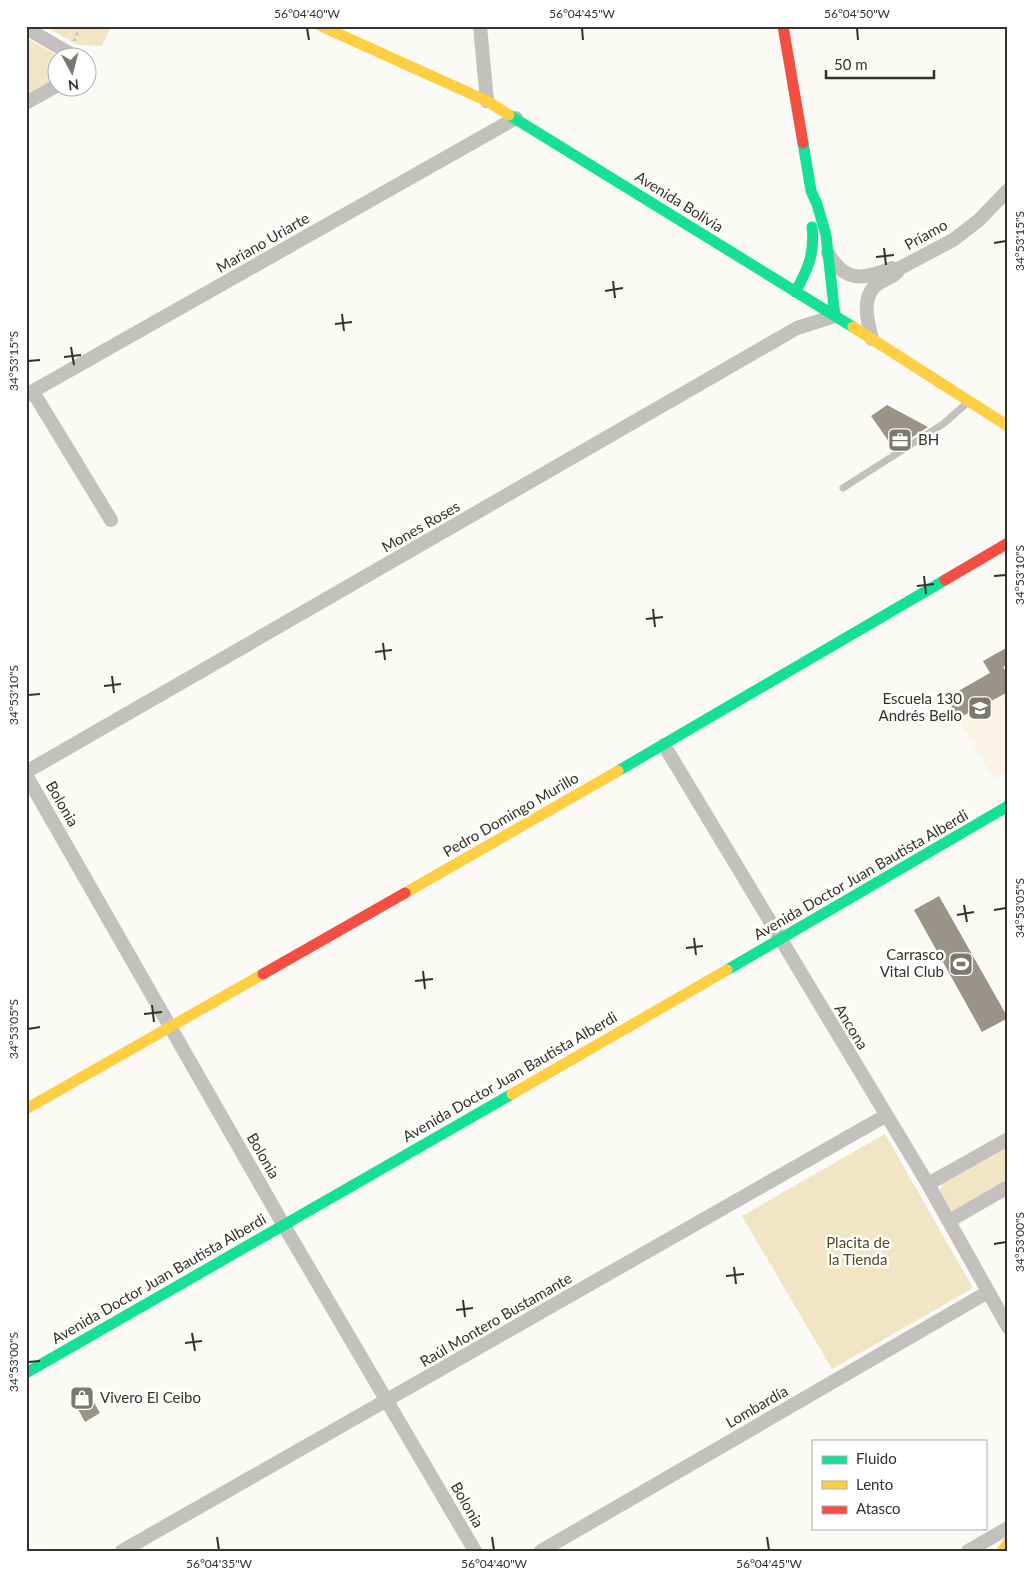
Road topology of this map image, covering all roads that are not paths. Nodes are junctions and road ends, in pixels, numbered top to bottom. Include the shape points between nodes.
1 (321, 26) edge
2 (480, 26) edge
3 (783, 26) edge
4 (26, 28) edge
5 (61, 48) edge
6 (48, 91) edge
7 (487, 101) junction
8 (26, 103) edge
9 (516, 118) junction
10 (1008, 190) edge
11 (811, 191) junction
12 (827, 251) junction
13 (900, 268) junction
14 (795, 292) junction
15 (835, 316) junction
16 (872, 339) junction
17 (30, 393) edge
18 (969, 401) junction
19 (1008, 426) edge
20 (844, 488) dead end
21 (111, 520) dead end
22 (1008, 543) edge
23 (664, 745) junction
24 (26, 774) edge
25 (1008, 806) edge
26 (780, 940) junction
27 (170, 1026) junction
28 (26, 1109) edge
29 (885, 1116) junction
30 (1008, 1139) edge
31 (928, 1184) junction
32 (1008, 1187) edge
33 (949, 1221) junction
34 (283, 1224) junction
35 (988, 1292) junction
36 (1008, 1326) edge
37 (26, 1373) edge
38 (388, 1400) junction
39 (1008, 1528) edge
40 (1008, 1543) edge
41 (122, 1551) edge
42 (475, 1551) edge
43 (541, 1551) edge
44 (968, 1551) edge
45 (1002, 1551) edge

1 - 7 street, Avenida Bolivia
2 - 7 street
3 - 11 street
4 - 5 street
6 - 8 street
7 - 9 street, Avenida Bolivia
9 - 14 street, Avenida Bolivia
9 - 17 street, Mariano Uriarte
10 - 13 street, Príamo via 978,221 953,240
11 - 12 street via 818,203
11 - 14 street via 808,204 815,247
12 - 13 street via 841,270 856,278
12 - 15 street
13 - 16 street, Príamo via 897,274 875,286 870,295 867,315
14 - 15 street, Avenida Bolivia
15 - 16 street, Avenida Bolivia
15 - 24 street, Mones Roses via 797,328
16 - 18 street, Avenida Bolivia
17 - 21 street
18 - 19 street, Avenida Bolivia
18 - 20 lane via 943,424
22 - 23 street, Pedro Domingo Murillo
23 - 26 street, Ancona
23 - 27 street, Pedro Domingo Murillo
24 - 27 street, Bolonia
25 - 26 street, Avenida Doctor Juan Bautista Alberdi
26 - 29 street, Ancona
26 - 34 street, Avenida Doctor Juan Bautista Alberdi
27 - 28 street, Pedro Domingo Murillo
27 - 34 street, Bolonia
29 - 31 street, Ancona
29 - 38 street, Raúl Montero Bustamante
30 - 31 street
31 - 33 street, Ancona
32 - 33 street
33 - 35 street, Ancona
34 - 37 street, Avenida Doctor Juan Bautista Alberdi
34 - 38 street, Bolonia
35 - 36 street, Ancona
35 - 43 street, Lombardía
38 - 41 street, Raúl Montero Bustamante
38 - 42 street, Bolonia
39 - 44 street
40 - 45 street

